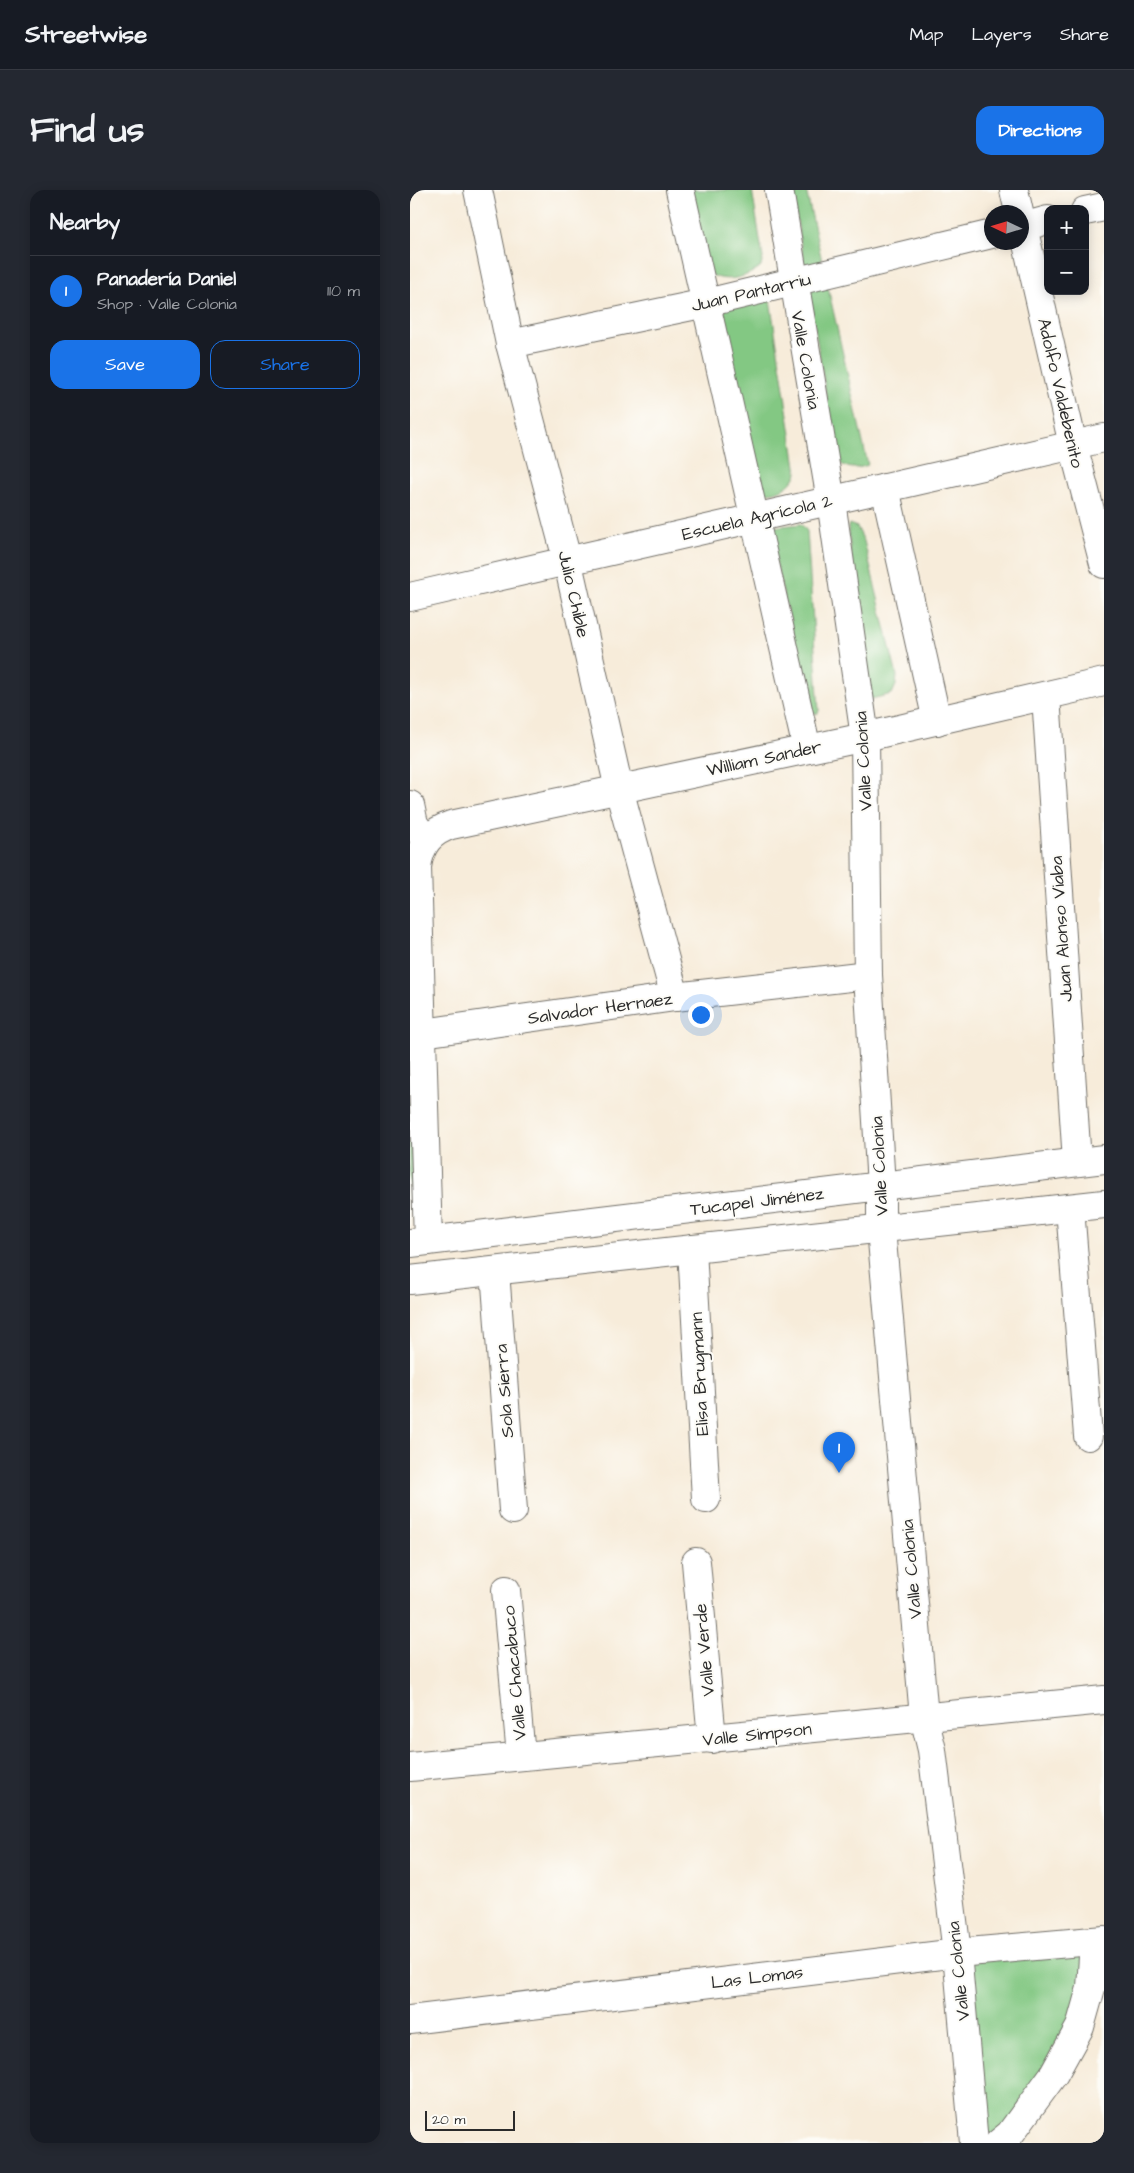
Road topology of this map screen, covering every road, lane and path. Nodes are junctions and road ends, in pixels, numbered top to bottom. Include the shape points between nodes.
1 (478, 190) edge
2 (680, 190) edge
3 (779, 190) edge
4 (1014, 190) edge
5 (1020, 205) edge
6 (1104, 207) edge
7 (1089, 210) edge
8 (1029, 232) edge
9 (984, 236) edge
10 (793, 282) junction
11 (706, 303) junction
12 (510, 344) junction
13 (1104, 438) edge
14 (1073, 445) junction
15 (885, 488) junction
16 (831, 501) junction
17 (755, 518) junction
18 (567, 559) junction
19 (1104, 564) edge
20 (410, 597) edge
21 (1104, 682) edge
22 (1046, 696) junction
23 (937, 721) junction
24 (865, 737) junction
25 (807, 749) junction
26 (619, 789) junction
27 (410, 805) edge
28 (426, 840) junction
29 (868, 975) junction
30 (675, 997) junction
31 (422, 1033) junction
32 (1104, 1159) edge
33 (1077, 1162) junction
34 (881, 1186) junction
35 (1104, 1204) edge
36 (1070, 1208) junction
37 (881, 1229) junction
38 (419, 1242) edge
39 (692, 1249) junction
40 (495, 1271) junction
41 (410, 1280) edge
42 (1088, 1436) dead end
43 (706, 1499) dead end
44 (513, 1510) dead end
45 (696, 1562) dead end
46 (506, 1590) dead end
47 (1104, 1700) edge
48 (924, 1717) junction
49 (712, 1739) junction
50 (521, 1756) junction
51 (410, 1767) edge
52 (1099, 1941) edge
53 (957, 1953) junction
54 (410, 2020) edge
55 (974, 2143) edge
56 (999, 2143) edge

1 - 12 street, Julio Chible
2 - 11 street
3 - 10 street, Valle Colonia
4 - 5 street, Adolfo Valdebenito
6 - 7 street
8 - 14 street, Adolfo Valdebenito
9 - 10 street, Juan Pantarriu
10 - 11 street, Juan Pantarriu
10 - 16 street, Valle Colonia
11 - 12 street, Juan Pantarriu
11 - 17 street
12 - 18 street, Julio Chible
13 - 14 street, Escuela Agrícola 2
14 - 15 street, Escuela Agrícola 2
14 - 19 street, Adolfo Valdebenito
15 - 16 street, Escuela Agrícola 2
15 - 23 street
16 - 17 street, Escuela Agrícola 2
16 - 24 street, Valle Colonia
17 - 18 street, Escuela Agrícola 2
17 - 25 street
18 - 20 street, Escuela Agrícola 2
18 - 26 street, Julio Chible
21 - 22 street, William Sander
22 - 23 street, William Sander
22 - 33 street, Juan Alonso Viaba
23 - 24 street, William Sander
24 - 25 street, William Sander
24 - 29 street, Valle Colonia
25 - 26 street, William Sander
26 - 28 street, William Sander via 451,825
26 - 30 street, Julio Chible
27 - 28 street via 414,824
28 - 31 street via 417,867
29 - 30 street, Salvador Hernaez
29 - 34 street, Valle Colonia
30 - 31 street, Salvador Hernaez
31 - 38 street
32 - 33 street, Tucapel Jiménez
33 - 34 street, Tucapel Jiménez
34 - 37 street, Valle Colonia
34 - 38 street, Tucapel Jiménez
35 - 36 street
36 - 37 street
36 - 42 street
37 - 39 street
37 - 48 street, Valle Colonia
39 - 40 street
39 - 43 street, Elisa Brugmann
40 - 41 street
40 - 44 street, Sola Sierra
45 - 49 street, Valle Verde
46 - 50 street, Valle Chacabuco
47 - 48 street, Valle Simpson
48 - 49 street, Valle Simpson
48 - 53 street, Valle Colonia via 932,1750
49 - 50 street, Valle Simpson
50 - 51 street, Valle Simpson
52 - 53 street, Las Lomas
52 - 56 street via 1080,2027 1054,2074 1010,2134
53 - 54 street, Las Lomas
53 - 55 street, Valle Colonia

